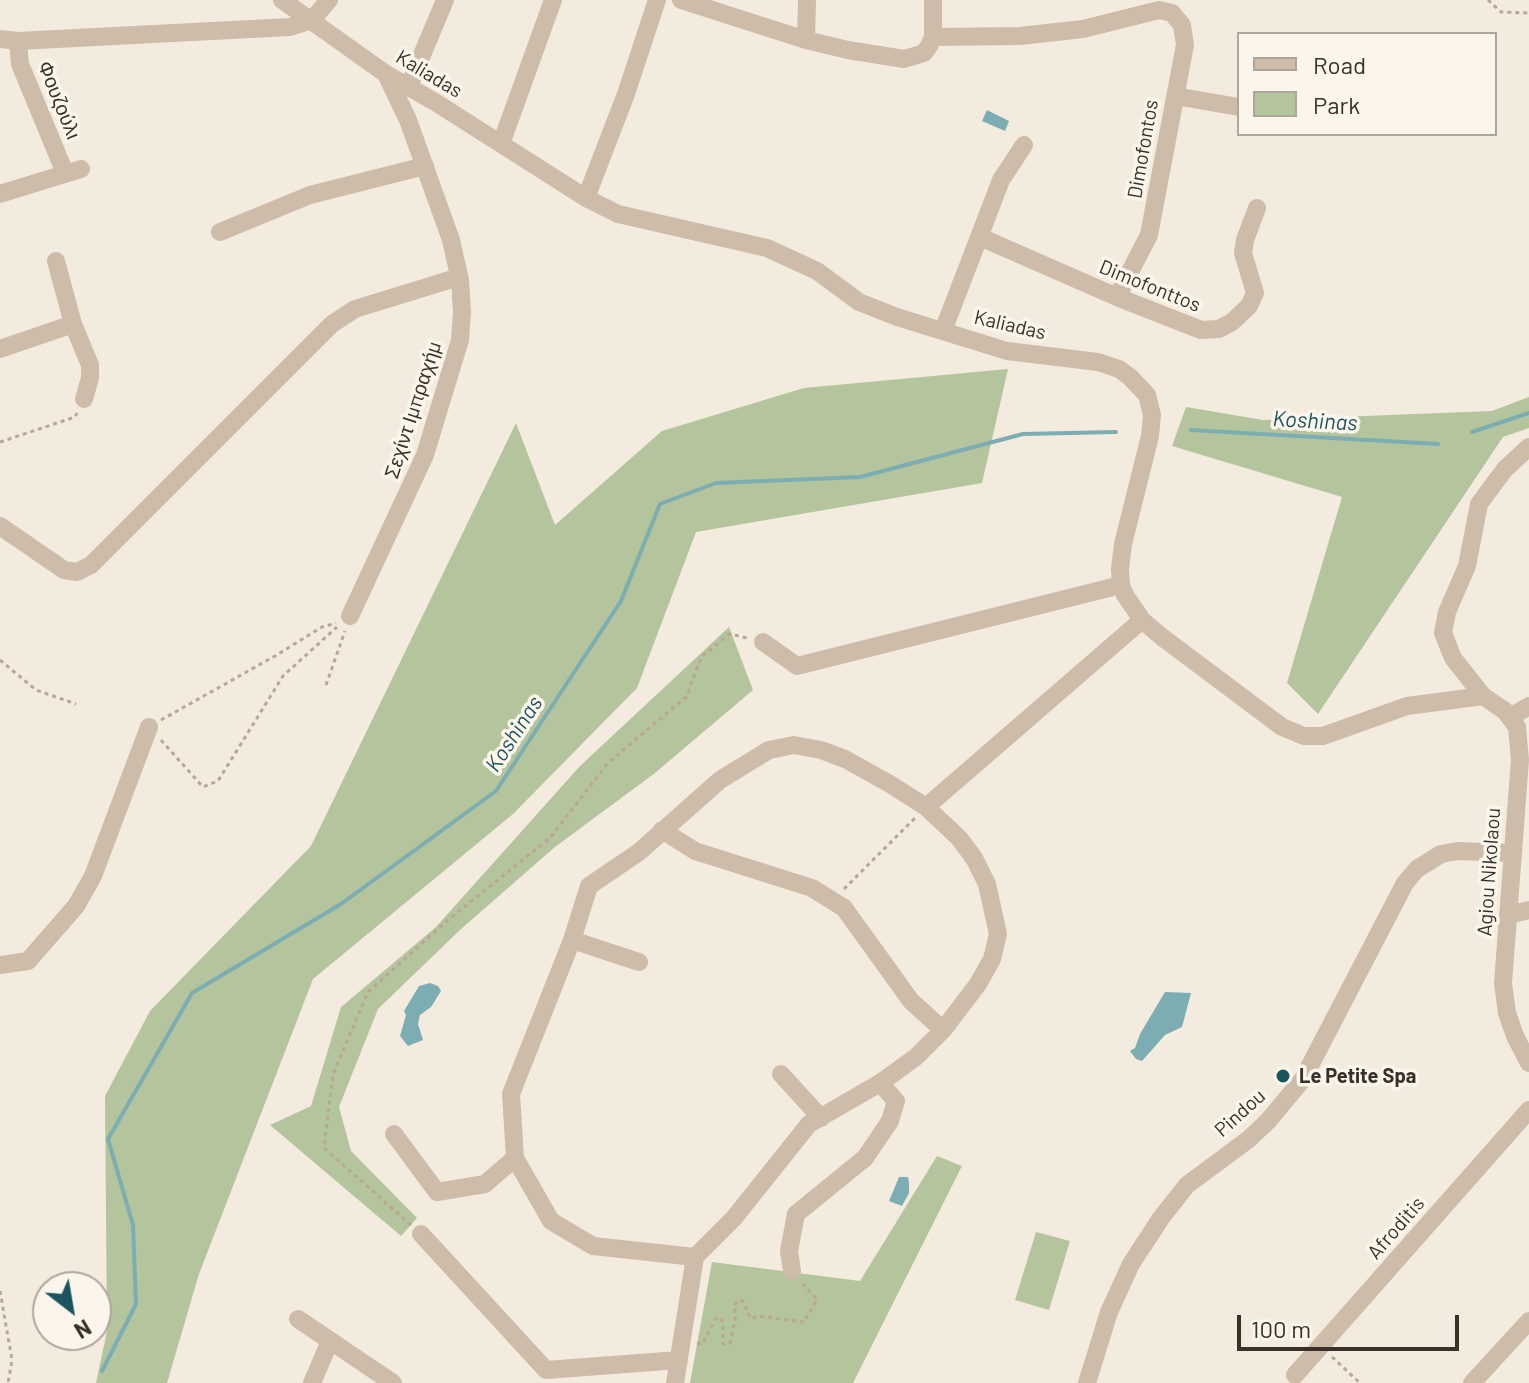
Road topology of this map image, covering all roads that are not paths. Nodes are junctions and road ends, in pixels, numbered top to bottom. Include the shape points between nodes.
1 (282, 0) edge
2 (329, 0) edge
3 (445, 0) edge
4 (553, 0) edge
5 (657, 0) edge
6 (681, 0) edge
7 (807, 0) edge
8 (933, 0) edge
9 (312, 20) junction
10 (933, 37) junction
11 (9, 40) edge
12 (806, 40) junction
13 (386, 74) junction
14 (409, 86) junction
15 (1175, 96) junction
16 (1237, 107) edge
17 (501, 144) junction
18 (1024, 145) dead end
19 (425, 166) junction
20 (0, 194) edge
21 (586, 198) junction
22 (1257, 208) dead end
23 (220, 232) dead end
24 (980, 237) junction
25 (56, 261) dead end
26 (459, 277) junction
27 (1117, 297) junction
28 (73, 324) junction
29 (943, 331) junction
30 (0, 349) edge
31 (84, 399) road end
32 (1529, 447) edge
33 (0, 526) edge
34 (1121, 585) junction
35 (350, 616) road end
36 (1142, 620) junction
37 (763, 642) road end
38 (1483, 696) junction
39 (1529, 706) edge
40 (1510, 717) junction
41 (149, 727) road end
42 (926, 807) junction
43 (662, 830) junction
44 (1512, 853) junction
45 (1529, 910) edge
46 (1508, 915) junction
47 (572, 940) junction
48 (639, 962) dead end
49 (0, 965) edge
50 (943, 1030) junction
51 (1529, 1063) edge
52 (781, 1074) dead end
53 (880, 1083) junction
54 (1529, 1110) edge
55 (821, 1118) junction
56 (394, 1134) dead end
57 (515, 1158) junction
58 (421, 1234) road end
59 (695, 1257) junction
60 (792, 1271) road end
61 (298, 1319) dead end
62 (1529, 1321) edge
63 (330, 1341) junction
64 (680, 1351) junction
65 (1295, 1375) dead end
66 (312, 1383) edge
67 (393, 1383) edge
68 (675, 1383) edge
69 (1087, 1383) edge
70 (1472, 1383) edge

1 - 9 street, Kaliadas
2 - 9 street
3 - 14 street
4 - 17 street
5 - 21 street
6 - 12 street
7 - 12 street
8 - 10 street
9 - 11 street via 290,27
9 - 13 street, Kaliadas
10 - 12 street via 924,53 904,59
10 - 15 street, Dimofontos via 1083,29 1165,10 1185,34
11 - 20 street, Φουζούλι via 73,171
13 - 14 street, Kaliadas
13 - 19 street, Σεχίντ Ιμπραχήμ
14 - 17 street, Kaliadas
15 - 16 street
15 - 27 street, Dimofontos via 1149,235
17 - 21 street, Kaliadas
18 - 24 street via 1001,180
19 - 23 street via 310,195
19 - 26 street, Σεχίντ Ιμπραχήμ
21 - 29 street, Kaliadas via 639,221 767,248 817,271 859,302
22 - 27 street, Dimofonttos via 1243,253 1255,293 1232,322 1201,330
24 - 27 street, Dimofonttos
24 - 29 street
25 - 28 street
26 - 33 street via 355,309 332,324 91,565 77,572 64,570
26 - 35 street, Σεχίντ Ιμπραχήμ via 460,340 425,455
28 - 30 street
28 - 31 street via 90,365
29 - 34 street, Kaliadas via 1007,351 1098,362 1119,369 1147,395 1150,436 1123,544
32 - 38 street via 1479,504 1467,566 1444,624 1453,658
34 - 36 street
34 - 37 street via 797,666
36 - 38 street via 1282,727 1304,736 1331,734 1407,706
36 - 42 street
38 - 40 street
39 - 40 street
40 - 44 street, Agiou Nikolaou via 1520,743
41 - 49 street via 93,876 76,906 28,961
42 - 43 street via 845,759 794,745 769,750 746,763
42 - 50 street via 974,858 987,884 998,934 978,984
43 - 47 street via 589,886
43 - 50 street via 695,851 786,878 844,908 911,1001
44 - 46 street, Agiou Nikolaou
44 - 69 street, Pindou via 1441,854 1405,883 1303,1079 1249,1139 1187,1185 1131,1264
45 - 46 street
46 - 51 street, Agiou Nikolaou via 1504,999
47 - 48 street
47 - 57 street via 511,1094
50 - 53 street
52 - 55 street
53 - 55 street
53 - 60 street via 896,1101 890,1121 865,1158 796,1214 789,1251
54 - 65 street, Afroditis
55 - 59 street via 809,1124 734,1218
56 - 57 street via 437,1192 485,1184
57 - 59 street via 551,1221 593,1246
58 - 64 street via 546,1370
59 - 64 street
61 - 63 street
62 - 70 street
63 - 66 street
63 - 67 street
64 - 68 street

